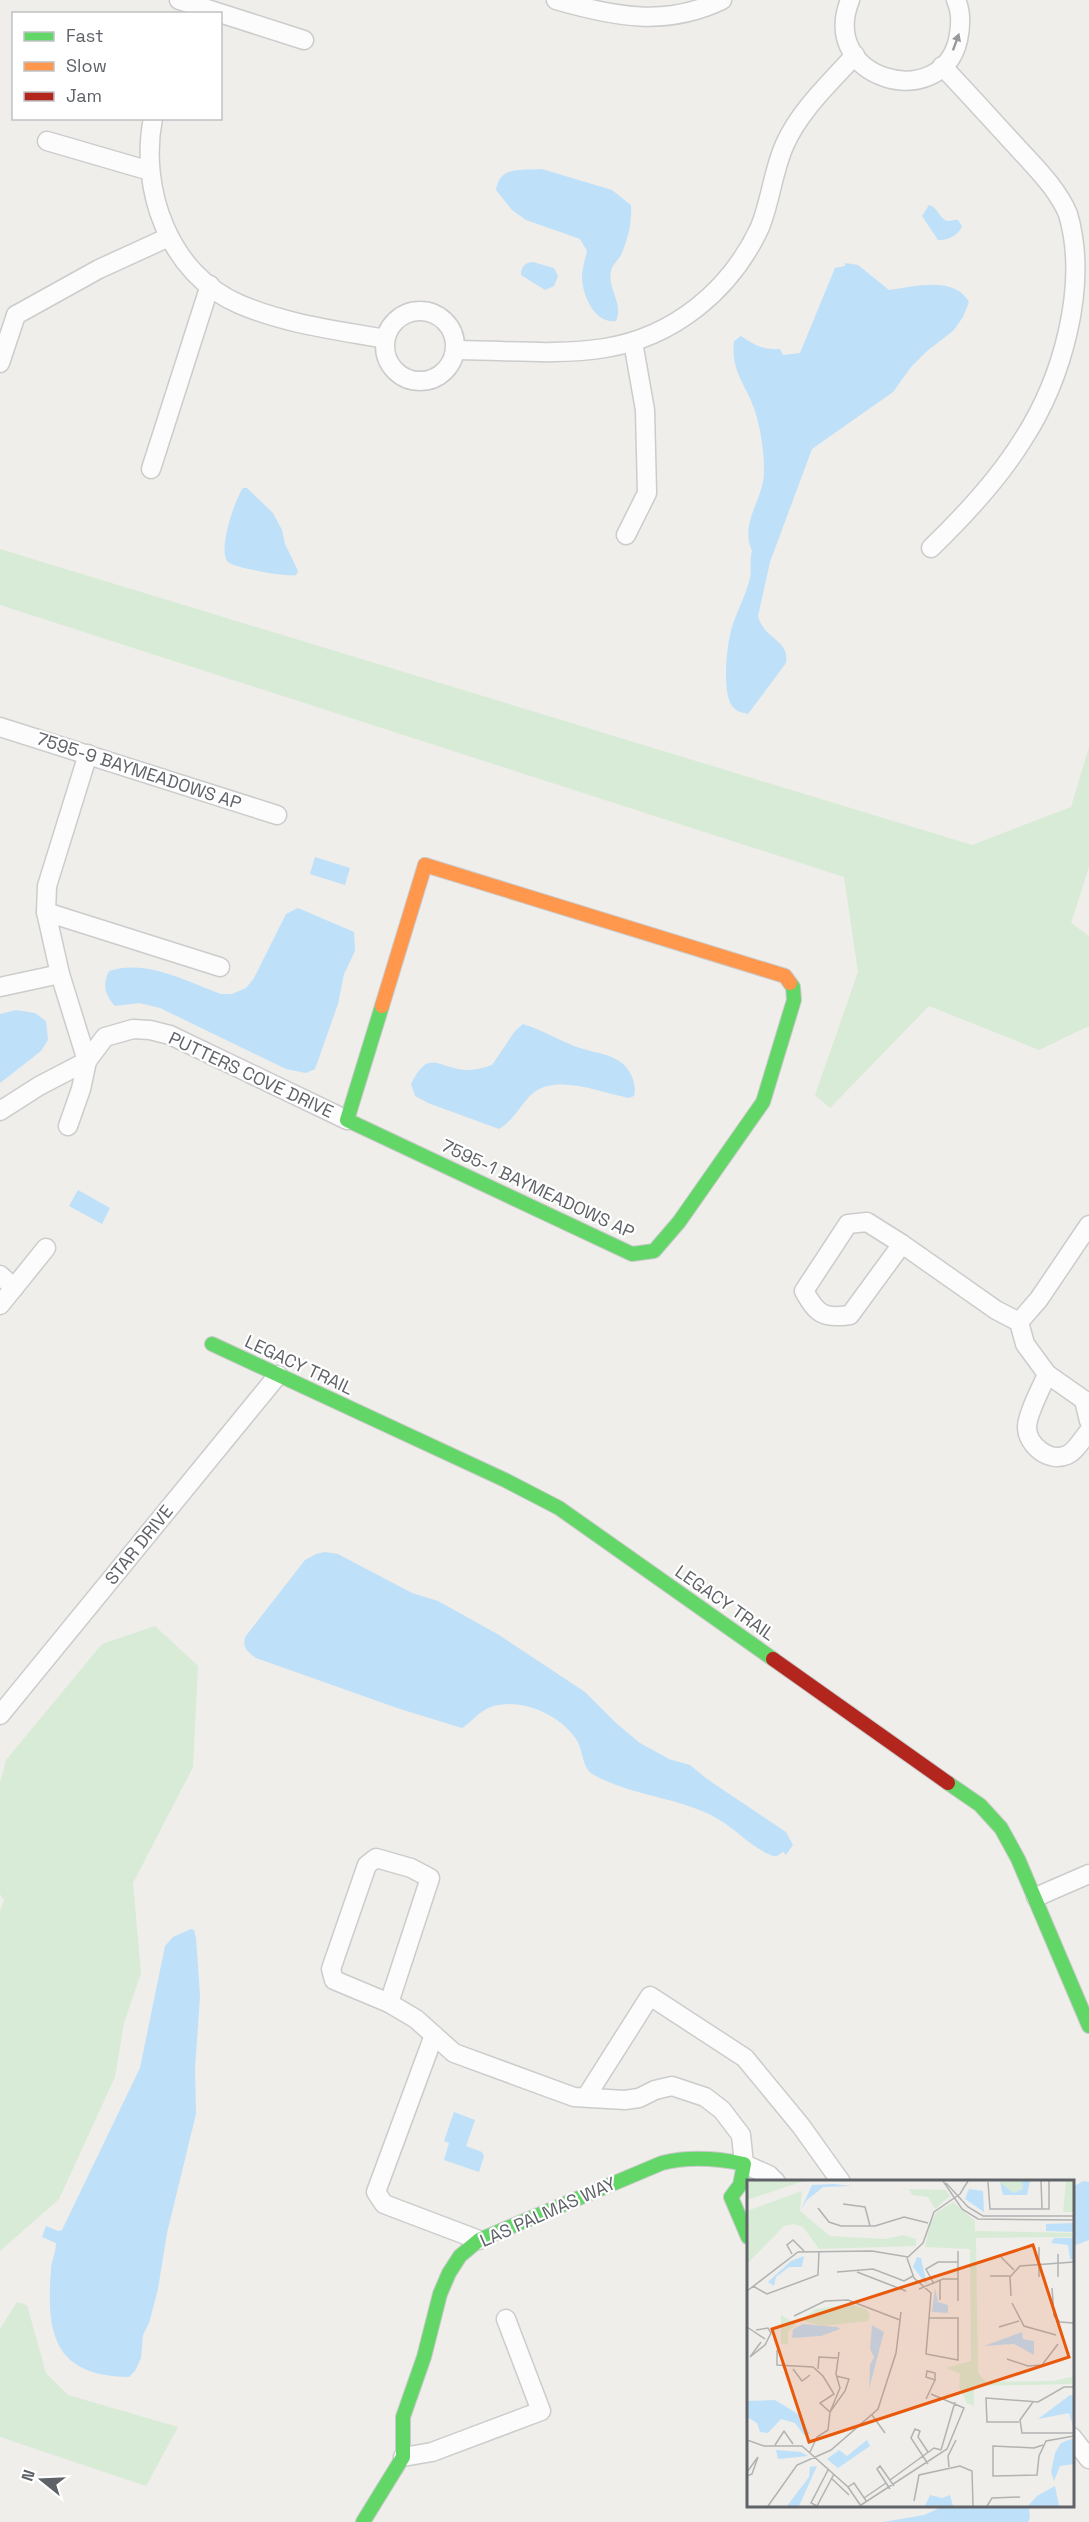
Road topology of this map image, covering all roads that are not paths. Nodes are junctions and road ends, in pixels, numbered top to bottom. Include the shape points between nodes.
1 (556, 0) edge
2 (722, 0) edge
3 (850, 0) edge
4 (956, 0) edge
5 (187, 4) edge
6 (213, 12) edge
7 (222, 15) edge
8 (304, 40) dead end
9 (855, 55) junction
10 (942, 66) junction
11 (153, 120) edge
12 (47, 141) dead end
13 (150, 171) junction
14 (169, 237) junction
15 (210, 285) junction
16 (8, 312) edge
17 (385, 339) junction
18 (633, 342) junction
19 (455, 350) junction
20 (0, 363) edge
21 (151, 469) dead end
22 (626, 535) dead end
23 (931, 549) dead end
24 (0, 727) edge
25 (88, 754) junction
26 (277, 815) dead end
27 (46, 912) junction
28 (220, 967) dead end
29 (60, 974) junction
30 (0, 987) edge
31 (87, 1061) junction
32 (0, 1111) edge
33 (347, 1120) junction
34 (68, 1126) dead end
35 (1089, 1225) edge
36 (902, 1244) junction
37 (46, 1248) dead end
38 (0, 1275) edge
39 (14, 1288) junction
40 (0, 1305) edge
41 (1019, 1323) junction
42 (212, 1344) dead end
43 (1047, 1374) junction
44 (278, 1375) junction
45 (1089, 1421) edge
46 (1089, 1431) edge
47 (0, 1715) edge
48 (1089, 1874) edge
49 (1036, 1896) junction
50 (389, 2003) junction
51 (1089, 2026) edge
52 (434, 2035) junction
53 (586, 2097) junction
54 (744, 2164) junction
55 (775, 2180) edge
56 (840, 2180) edge
57 (747, 2235) edge
58 (479, 2240) junction
59 (506, 2319) dead end
60 (1074, 2440) edge
61 (403, 2457) junction
62 (1089, 2459) edge
63 (363, 2522) edge

1 - 2 street via 652,18 684,15
3 - 9 street via 845,30
10 -> 4 street via 957,45 961,26
5 - 6 street
7 - 8 street
9 - 10 street via 876,75 894,81 914,80
9 - 18 street via 793,129 759,228 739,264 690,314
10 - 23 street via 1052,186 1078,240 1081,267 1074,325 1050,392 1022,442 969,510
11 - 13 street
12 - 13 street
13 - 14 street
14 - 15 street
14 - 16 street
15 - 17 street via 239,304 282,318
15 - 21 street
16 - 20 street
17 - 19 street via 402,315 421,310 432,312 446,323
17 - 19 street via 388,361 395,370 415,381 436,377 452,361
18 - 19 street via 575,351
18 - 22 street via 645,410 647,493
24 - 25 street, 7595-9 BAYMEADOWS AP
25 - 26 street, 7595-9 BAYMEADOWS AP
25 - 27 street via 47,886
27 - 28 street
27 - 29 street
29 - 30 street
29 - 31 street
31 - 32 street, PUTTERS COVE DRIVE
31 - 33 street, PUTTERS COVE DRIVE via 105,1037 133,1029 150,1030 170,1035
31 - 34 street
33 - 33 street, 7595-1 BAYMEADOWS AP via 632,1254 654,1251 679,1222 763,1102 794,1000 793,987 785,976 425,865
35 - 41 street
36 - 36 street via 867,1222 848,1224 804,1291 814,1309 831,1318 850,1315
36 - 41 street
37 - 39 street
38 - 39 street
39 - 40 street
41 - 43 street via 1025,1344
42 - 44 street, LEGACY TRAIL
43 - 45 street via 1084,1400
43 - 46 street via 1027,1424 1036,1448 1058,1457 1069,1455
44 - 47 street, STAR DRIVE
44 - 49 street, LEGACY TRAIL via 559,1508 980,1805 1001,1828
48 - 49 street
49 - 51 street, LEGACY TRAIL
50 - 50 street via 334,1980 331,1969 367,1865 376,1858 430,1878
50 - 52 street
52 - 53 street via 454,2054 574,2097
52 - 58 street via 376,2192 384,2204
53 - 54 street via 625,2100 672,2086 705,2097 722,2110 741,2135
53 - 56 street via 650,1996 745,2058
54 - 55 street, LAS PALMAS WAY
54 - 57 street via 740,2185 731,2197
54 - 58 street, LAS PALMAS WAY via 705,2157 662,2163
58 - 61 street, LAS PALMAS WAY via 460,2256 440,2294 403,2417
59 - 61 street via 541,2411 432,2452
60 - 62 street
61 - 63 street

